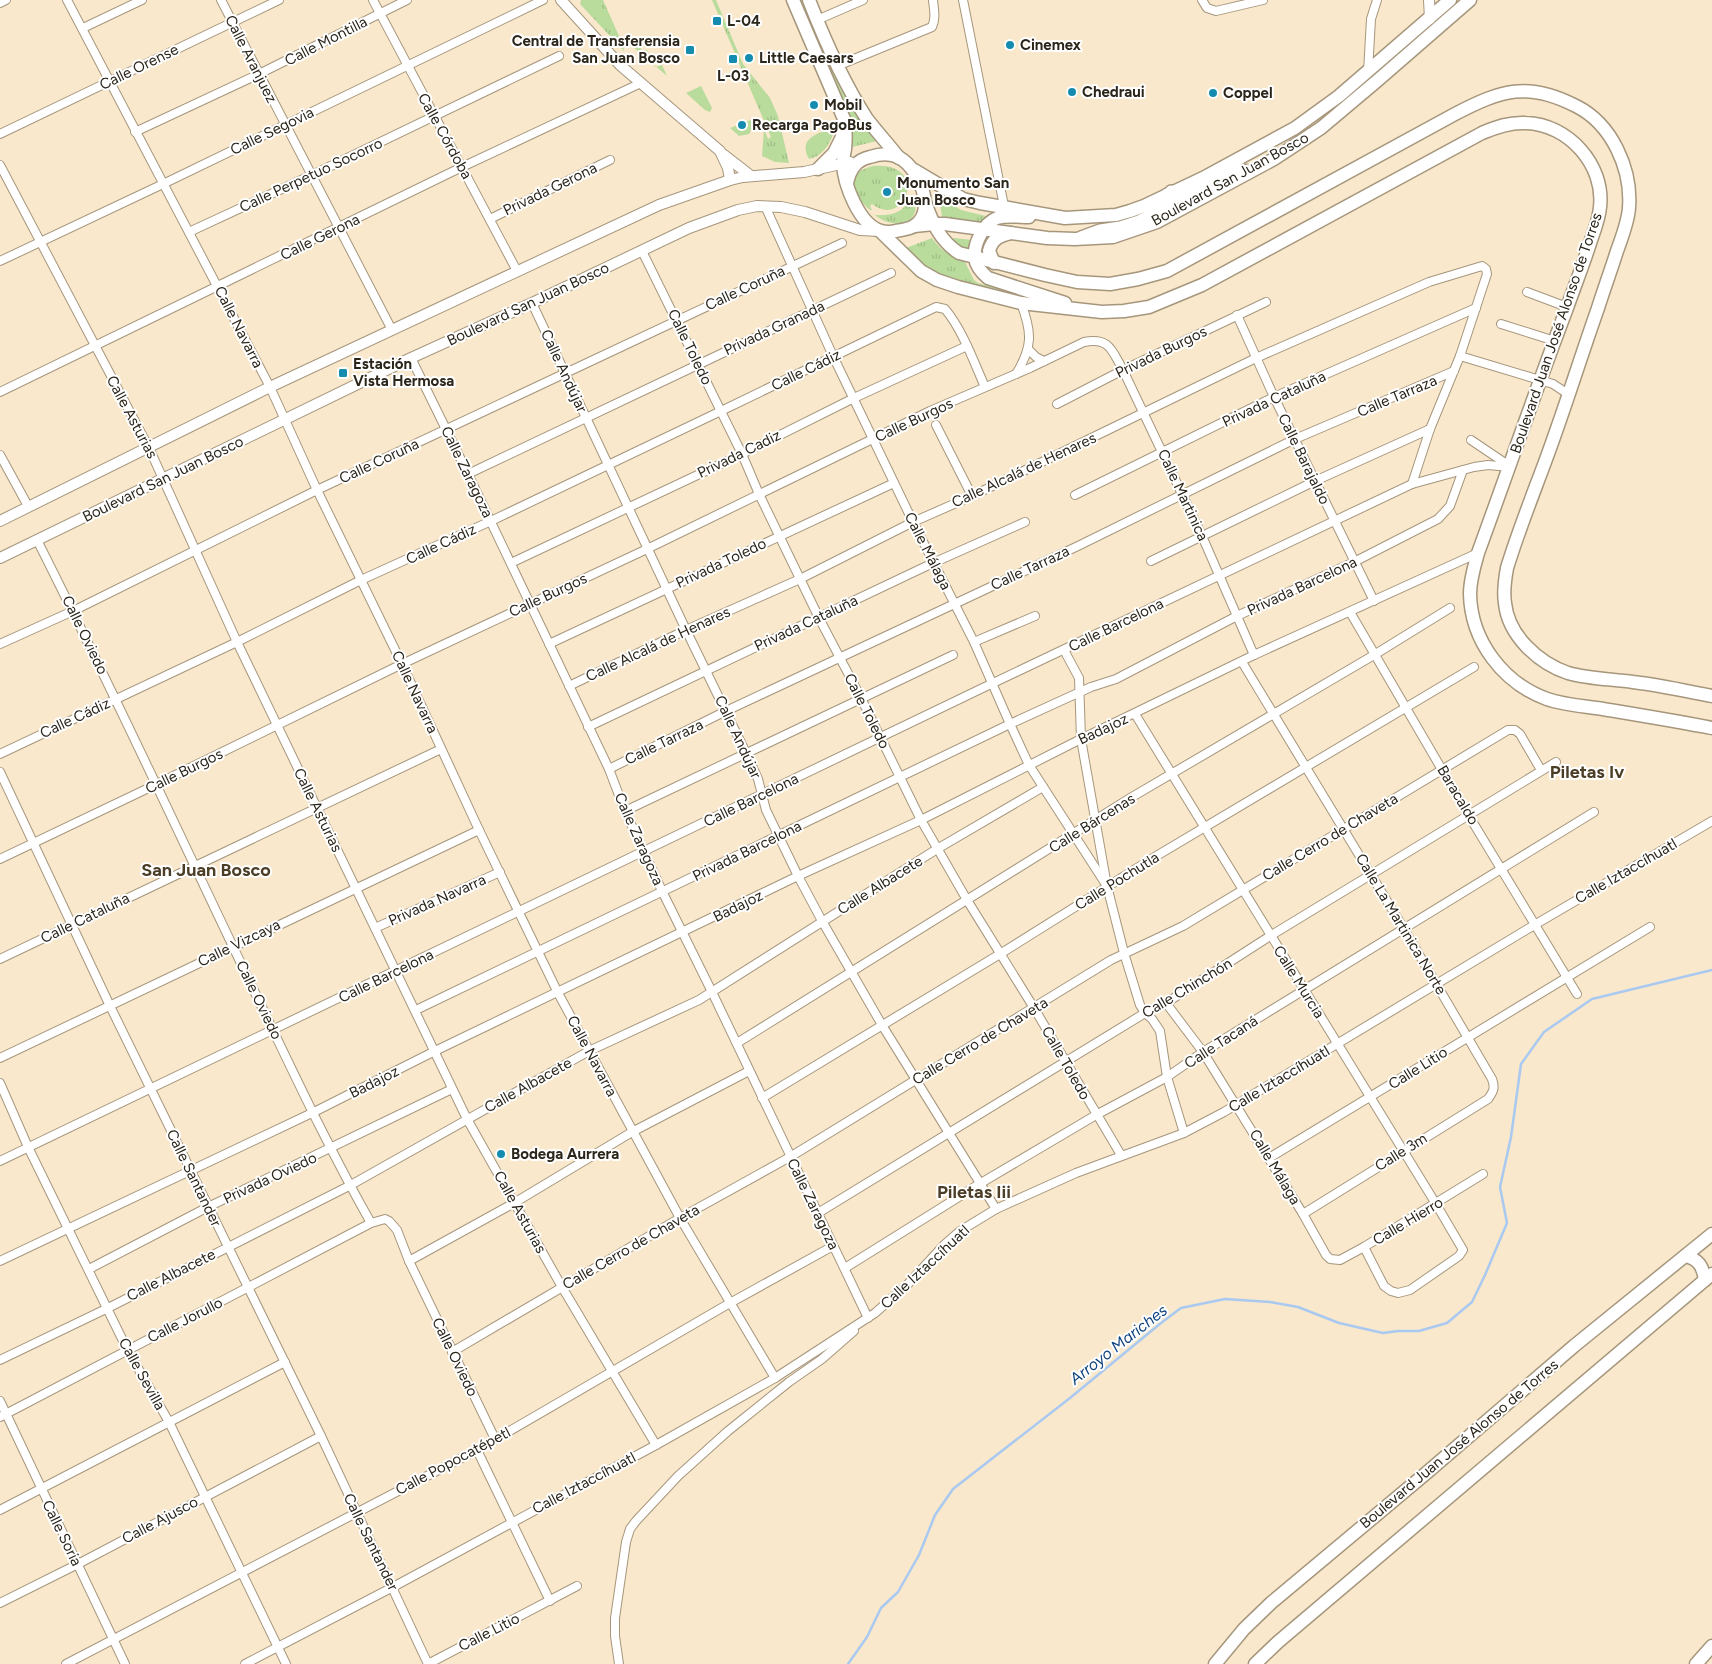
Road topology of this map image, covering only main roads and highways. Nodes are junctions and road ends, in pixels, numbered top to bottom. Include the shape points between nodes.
1 (793, 0) edge
2 (809, 0) edge
3 (1450, 0) edge
4 (1469, 2) edge
5 (846, 128) junction
6 (900, 158) junction
7 (818, 168) road end
8 (914, 170) junction
9 (1251, 171) junction
10 (847, 183) junction
11 (1170, 194) junction
12 (925, 202) junction
13 (1044, 214) junction
14 (934, 224) junction
15 (914, 226) junction
16 (985, 228) junction
17 (880, 231) junction
18 (1013, 232) junction
19 (1075, 239) junction
20 (975, 258) junction
21 (994, 263) junction
22 (1078, 310) junction
23 (1712, 696) edge
24 (1712, 728) edge
25 (1712, 1234) edge
26 (1685, 1256) junction
27 (1708, 1277) edge
28 (1712, 1646) edge
29 (1214, 1664) edge
30 (1255, 1664) edge
31 (1696, 1664) edge

1 - 5 main road
2 - 6 main road via 837,66 868,120
3 - 11 main road, Boulevard San Juan Bosco via 1339,96 1295,128
4 - 9 main road, Boulevard San Juan Bosco via 1336,116
5 - 7 main road via 834,153
5 - 10 main road via 843,162
6 - 8 main road
6 - 10 main road via 879,155 858,162
8 - 12 main road
8 - 13 main road, Boulevard San Juan Bosco via 963,199
9 - 11 main road via 1239,170 1178,199
9 - 19 main road, Boulevard San Juan Bosco via 1157,222 1113,237
10 - 17 main road via 858,212
11 - 13 main road, Boulevard San Juan Bosco via 1116,214 1065,218
11 - 19 main road via 1170,203 1139,221
12 - 14 main road, Boulevard Juan José Alonso de Torres
12 - 15 main road via 921,219
13 - 16 main road via 995,219
14 - 15 main road, Boulevard San Juan Bosco
14 - 16 main road, Boulevard San Juan Bosco
14 - 20 main road, Boulevard Juan José Alonso de Torres via 942,239 954,250
15 - 17 main road
16 - 18 main road, Boulevard San Juan Bosco
16 - 20 main road
17 - 22 main road, Boulevard Juan José Alonso de Torres via 922,271 937,280 1022,303
18 - 19 main road, Boulevard San Juan Bosco
18 - 21 main road via 992,242 989,251
20 - 21 main road, Boulevard Juan José Alonso de Torres
20 - 22 main road via 988,278 1059,300
21 - 23 main road, Boulevard Juan José Alonso de Torres via 1077,282 1110,284 1138,280 1167,271 1479,102 1506,93 1537,92 1580,108 1600,124 1618,151 1628,184 1629,208 1546,461 1515,542 1507,568 1505,602 1520,638 1551,665 1567,672
22 - 24 main road, Boulevard Juan José Alonso de Torres via 1124,311 1171,299 1496,128 1528,123 1546,127 1572,140 1589,162 1599,187 1599,217 1478,553 1470,594 1476,630 1500,669 1518,684 1547,699
25 - 26 main road, Boulevard Juan José Alonso de Torres
26 - 27 main road via 1697,1261
26 - 29 main road, Boulevard Juan José Alonso de Torres via 1271,1603
27 - 30 main road
28 - 31 main road

